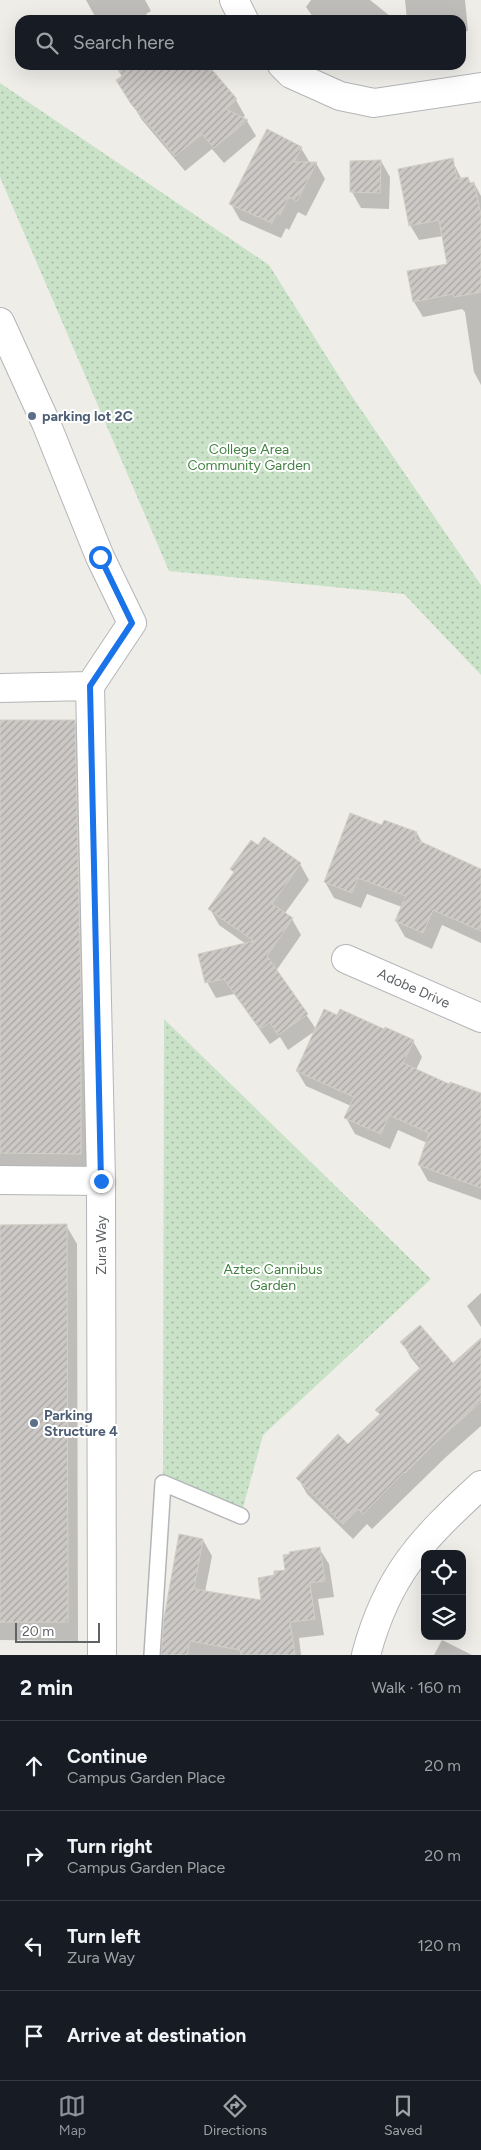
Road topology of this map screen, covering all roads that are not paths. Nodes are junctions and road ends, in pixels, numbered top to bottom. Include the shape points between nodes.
1 (234, 0) edge
2 (242, 15) edge
3 (287, 70) edge
4 (481, 87) edge
5 (0, 322) edge
6 (90, 686) junction
7 (0, 688) edge
8 (346, 959) dead end
9 (481, 1018) edge
10 (0, 1180) edge
11 (101, 1181) junction
12 (481, 1485) edge
13 (241, 1516) dead end
14 (102, 1655) edge
15 (152, 1655) edge
16 (366, 1655) edge

1 - 2 street
3 - 4 street via 340,96 374,103
5 - 6 street via 46,422 100,557 132,623
6 - 7 street
6 - 11 street, Zura Way
8 - 9 street, Adobe Drive
10 - 11 street
11 - 14 street, Zura Way
12 - 16 street via 421,1542 402,1569 382,1605
13 - 15 lane via 163,1483

